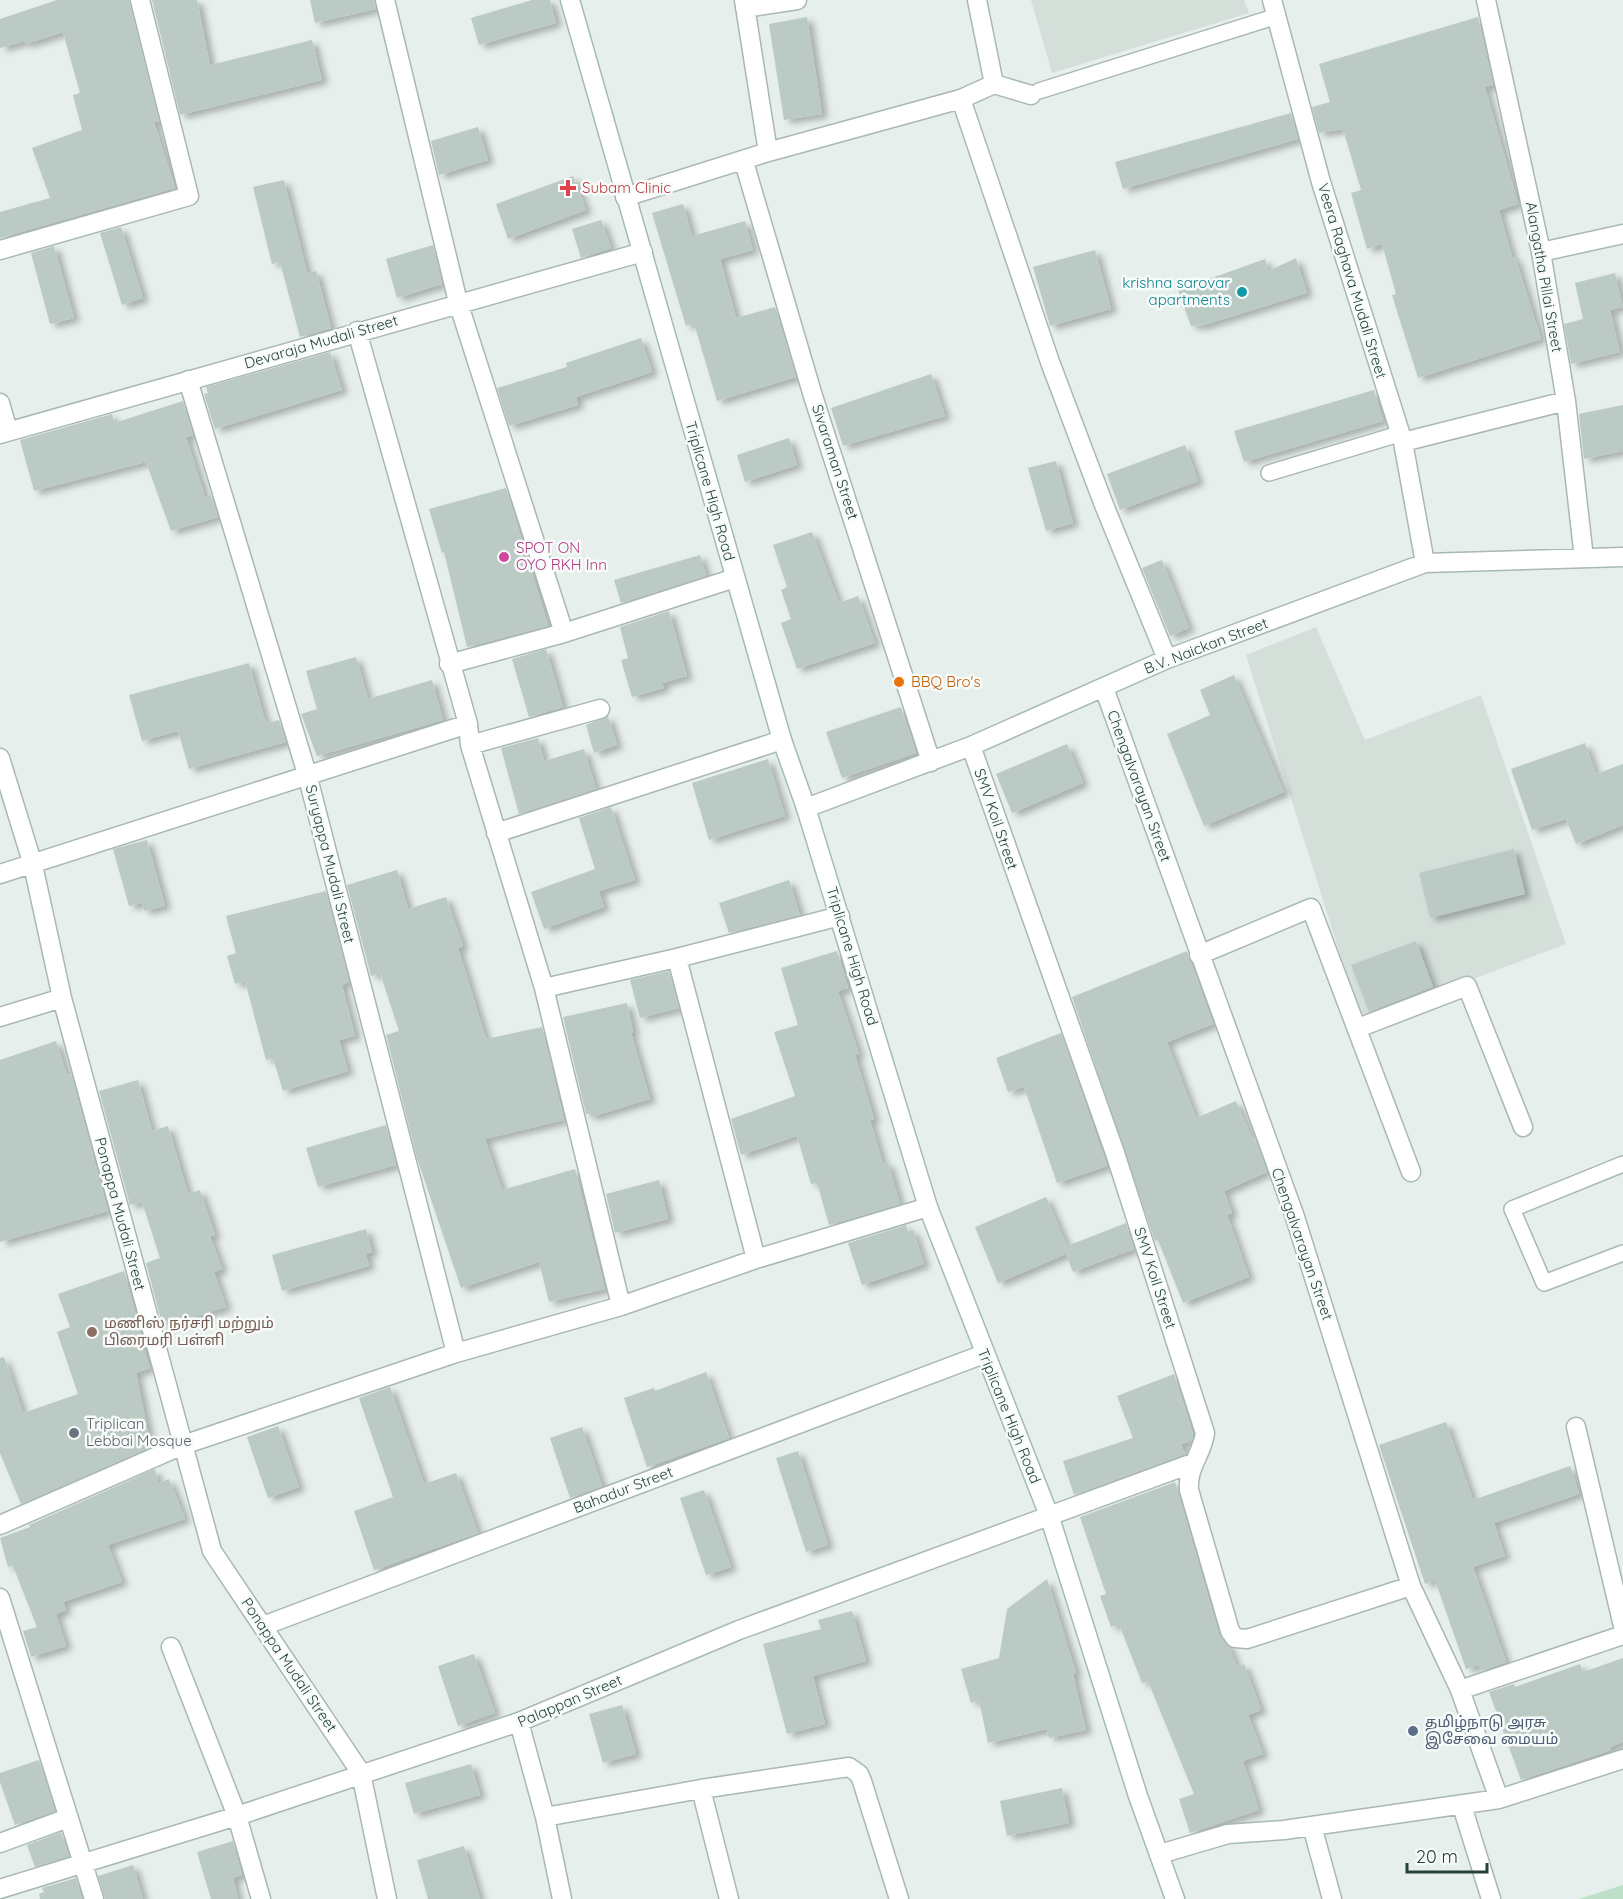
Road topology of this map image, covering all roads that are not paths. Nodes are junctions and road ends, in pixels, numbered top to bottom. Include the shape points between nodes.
1 (140, 0) edge
2 (385, 0) edge
3 (570, 0) edge
4 (797, 0) edge
5 (977, 0) edge
6 (1486, 0) edge
7 (745, 4) edge
8 (1275, 8) edge
9 (994, 84) junction
10 (1035, 93) joint
11 (961, 99) junction
12 (768, 152) junction
13 (744, 162) junction
14 (625, 197) junction
15 (1623, 234) edge
16 (0, 250) edge
17 (643, 252) junction
18 (1541, 252) junction
19 (458, 302) junction
20 (357, 331) junction
21 (188, 380) junction
22 (1566, 401) junction
23 (0, 403) edge
24 (4, 433) edge
25 (1401, 438) junction
26 (1269, 473) dead end
27 (1623, 556) edge
28 (1584, 558) junction
29 (1425, 563) junction
30 (735, 578) junction
31 (564, 633) junction
32 (1167, 659) junction
33 (450, 664) junction
34 (1104, 688) junction
35 (600, 710) dead end
36 (468, 724) junction
37 (782, 740) junction
38 (470, 745) junction
39 (971, 746) junction
40 (0, 758) edge
41 (931, 762) junction
42 (307, 774) junction
43 (806, 808) junction
44 (496, 833) junction
45 (33, 865) junction
46 (0, 874) edge
47 (840, 916) junction
48 (1199, 955) junction
49 (677, 958) junction
50 (544, 988) junction
51 (62, 998) junction
52 (0, 1017) edge
53 (1358, 1028) junction
54 (1523, 1127) dead end
55 (1623, 1164) edge
56 (1411, 1172) dead end
57 (928, 1206) junction
58 (1623, 1253) edge
59 (756, 1259) junction
60 (621, 1306) junction
61 (456, 1353) junction
62 (984, 1354) junction
63 (1576, 1427) dead end
64 (183, 1445) junction
65 (1193, 1463) junction
66 (1050, 1518) junction
67 (0, 1525) edge
68 (1411, 1586) junction
69 (0, 1598) edge
70 (262, 1626) junction
71 (1623, 1626) edge
72 (1623, 1635) edge
73 (171, 1647) dead end
74 (1460, 1690) junction
75 (519, 1722) junction
76 (1623, 1759) edge
77 (361, 1773) junction
78 (701, 1789) junction
79 (1498, 1799) junction
80 (1462, 1806) junction
81 (237, 1816) junction
82 (545, 1817) junction
83 (68, 1818) junction
84 (1312, 1826) junction
85 (0, 1843) edge
86 (1160, 1854) junction
87 (82, 1864) junction
88 (0, 1889) edge
89 (94, 1899) edge
90 (261, 1899) edge
91 (387, 1899) edge
92 (562, 1899) edge
93 (729, 1899) edge
94 (899, 1899) edge
95 (1175, 1899) edge
96 (1332, 1899) edge
97 (1491, 1899) edge

1 - 16 street via 189,196
2 - 19 street
3 - 14 street, Triplicane High Road
4 - 7 street
5 - 9 street
6 - 18 street, Alangatha Pillai Street
7 - 12 street
8 - 10 lane
8 - 25 street, Veera Raghava Mudali Street via 1321,182
9 - 10 street
9 - 11 street
11 - 12 street
11 - 32 street via 1050,362
12 - 13 street
13 - 14 street
13 - 41 street, Sivaraman Street via 813,396
14 - 17 street, Triplicane High Road
15 - 18 street
17 - 19 street, Devaraja Mudali Street
17 - 30 street, Triplicane High Road
18 - 22 street, Alangatha Pillai Street
19 - 20 street, Devaraja Mudali Street
19 - 31 street
20 - 21 street, Devaraja Mudali Street
20 - 33 street
21 - 24 street, Devaraja Mudali Street
21 - 42 street, Suryappa Mudali Street
22 - 25 street
22 - 28 street, Alangatha Pillai Street
23 - 24 street
25 - 26 lane
25 - 29 street, Veera Raghava Mudali Street
27 - 28 street, B.V. Naickan Street
28 - 29 street, B.V. Naickan Street
29 - 32 street, B.V. Naickan Street
30 - 31 street
30 - 37 street, Triplicane High Road
31 - 33 street
32 - 34 street, B.V. Naickan Street
33 - 36 street
34 - 39 street, B.V. Naickan Street
34 - 48 street, Chengalvarayan Street
35 - 38 street
36 - 38 street
36 - 42 street
37 - 43 street, Triplicane High Road
37 - 44 street
38 - 44 street
39 - 41 street, B.V. Naickan Street
39 - 65 street, SMV Koil Street via 1115,1153 1205,1433 1202,1451
40 - 45 street, Ponappa Mudali Street
41 - 43 street, B.V. Naickan Street
42 - 45 street
42 - 61 street, Suryappa Mudali Street
43 - 47 street, Triplicane High Road
44 - 50 street
45 - 46 street
45 - 51 street, Ponappa Mudali Street
47 - 49 street
47 - 57 street, Triplicane High Road
48 - 53 street via 1311,908
48 - 68 street, Chengalvarayan Street via 1294,1214
49 - 50 street
49 - 59 street
50 - 60 street
51 - 52 street
51 - 64 street, Ponappa Mudali Street
53 - 54 street via 1467,986
53 - 56 street
55 - 58 lane via 1512,1209 1544,1283
57 - 59 street
57 - 62 street, Triplicane High Road
59 - 60 street
60 - 61 street
61 - 64 street
62 - 66 street, Triplicane High Road
62 - 70 street, Bahadur Street
63 - 71 street
64 - 67 street
64 - 70 street, Ponappa Mudali Street via 212,1551
65 - 66 street, Palappan Street
65 - 68 street, SMV Koil Street via 1189,1490 1226,1620 1235,1638 1247,1639
66 - 75 street, Palappan Street via 739,1630
66 - 86 street, Triplicane High Road
68 - 74 street, Chengalvarayan Street
69 - 83 street
70 - 77 street, Ponappa Mudali Street
72 - 74 street
73 - 81 street
74 - 79 street, Chengalvarayan Street
75 - 77 street, Palappan Street
75 - 82 street
76 - 79 street
77 - 81 street, Palappan Street
77 - 91 street
78 - 82 street
78 - 93 street
78 - 94 street via 854,1768 862,1781
79 - 80 street
80 - 84 street
80 - 97 street
81 - 87 street, Palappan Street
81 - 90 street
82 - 92 street
83 - 85 street
83 - 87 street
84 - 86 street via 1228,1834
84 - 96 street
86 - 95 street, Triplicane High Road
87 - 88 street, Palappan Street
87 - 89 street

